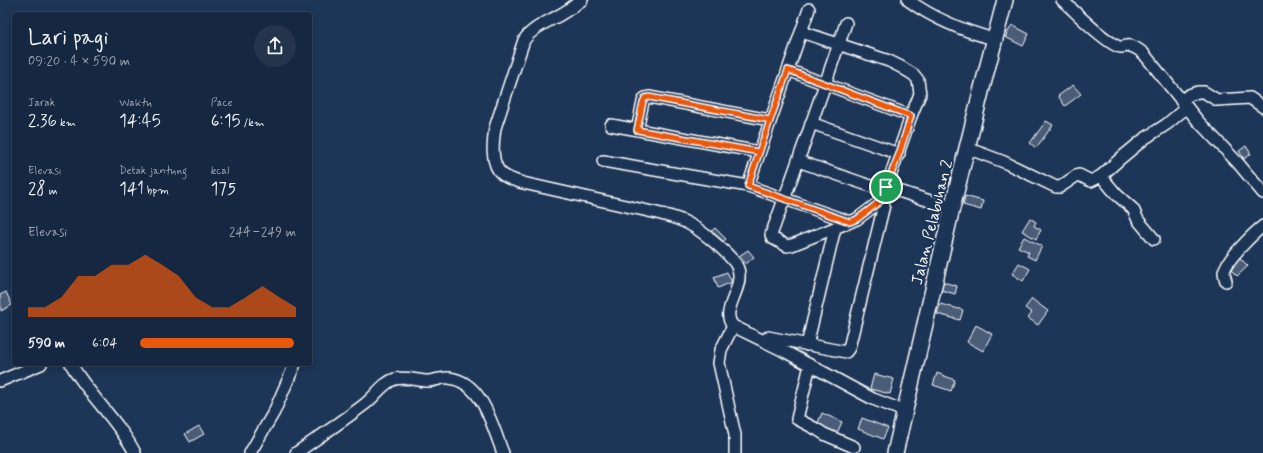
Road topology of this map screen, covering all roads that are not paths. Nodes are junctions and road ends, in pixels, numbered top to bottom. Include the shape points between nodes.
1 (582, 0) edge
2 (908, 0) edge
3 (1005, 0) edge
4 (1062, 0) edge
5 (809, 9) dead end
6 (846, 23) dead end
7 (802, 32) junction
8 (994, 39) junction
9 (839, 44) junction
10 (788, 70) junction
11 (825, 83) junction
12 (1184, 104) junction
13 (1263, 107) edge
14 (911, 116) junction
15 (770, 120) junction
16 (811, 123) junction
17 (611, 125) dead end
18 (637, 130) junction
19 (967, 148) junction
20 (759, 152) junction
21 (899, 154) junction
22 (603, 161) dead end
23 (798, 161) junction
24 (1101, 176) junction
25 (748, 186) junction
26 (885, 193) junction
27 (1263, 193) edge
28 (785, 199) junction
29 (952, 208) junction
30 (850, 222) junction
31 (1263, 226) edge
32 (835, 228) junction
33 (1154, 239) dead end
34 (1226, 281) dead end
35 (733, 326) junction
36 (768, 337) dead end
37 (806, 345) junction
38 (810, 365) junction
39 (36, 366) edge
40 (72, 366) edge
41 (293, 366) edge
42 (0, 381) edge
43 (904, 411) junction
44 (854, 447) dead end
45 (135, 453) edge
46 (250, 453) edge
47 (296, 453) edge
48 (503, 453) edge
49 (735, 453) edge
50 (895, 453) edge

1 - 35 street via 529,33 524,40 495,128 493,152 497,168 502,174 523,184 673,217 695,228 728,256 738,269 739,282 728,314
2 - 8 street via 957,27
3 - 8 main road, Jalan Pelabuhan 2
4 - 12 street via 1116,46 1131,46 1139,50
5 - 7 street
6 - 9 street
7 - 9 street
7 - 10 street
8 - 19 main road, Jalan Pelabuhan 2
9 - 11 street
9 - 14 street via 889,61 914,75 918,80 920,94
10 - 11 street
10 - 15 street
11 - 14 street
11 - 16 street
12 - 13 street via 1194,94 1204,92 1217,100 1250,98
12 - 24 street via 1167,124 1138,144
12 - 27 street
14 - 21 street
15 - 18 street via 649,97 643,102
15 - 20 street
16 - 21 street
16 - 23 street
17 - 18 street
18 - 20 street
19 - 24 street via 1004,162 1056,187 1079,175 1091,181
19 - 29 main road, Jalan Pelabuhan 2
20 - 25 street
21 - 26 street
22 - 25 street
23 - 26 street
23 - 28 street
24 - 33 street via 1133,209 1138,220
25 - 28 street
26 - 29 street
26 - 30 street via 857,219
26 - 37 street via 849,348 842,352
28 - 30 street
28 - 32 street via 772,238 787,246
29 - 43 main road, Jalan Pelabuhan 2
30 - 32 street
31 - 34 street via 1234,255 1224,273
32 - 37 street
35 - 38 street
35 - 49 street via 721,350 719,362 735,435
36 - 37 street
38 - 43 street via 873,399
38 - 44 street via 797,419
39 - 42 street
40 - 45 street via 121,430
41 - 46 street via 274,412
43 - 50 main road, Jalan Pelabuhan 2
47 - 48 street via 365,405 387,382 398,378 427,381 441,378 466,384 477,394 484,406

